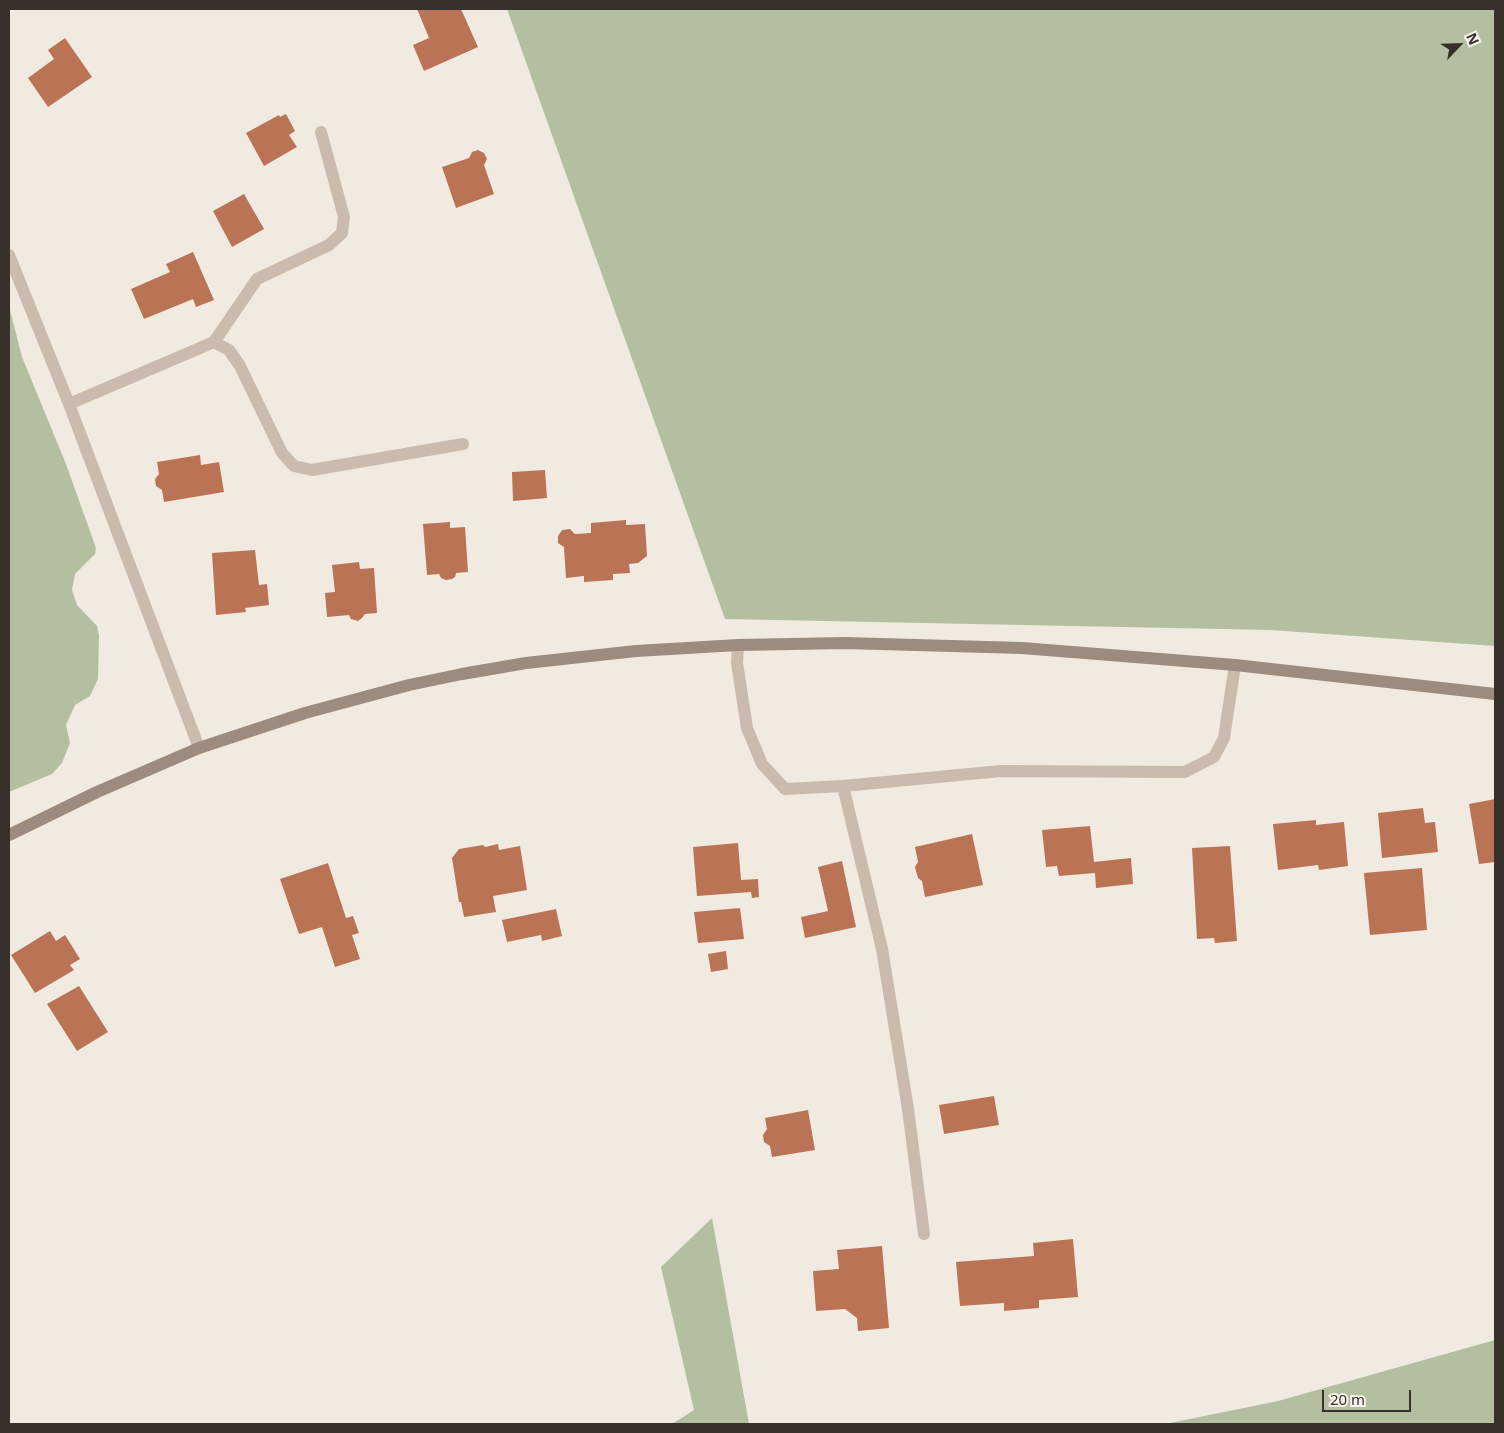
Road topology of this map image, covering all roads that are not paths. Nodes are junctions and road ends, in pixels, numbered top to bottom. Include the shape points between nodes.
1 (321, 132) dead end
2 (9, 255) edge
3 (214, 342) junction
4 (68, 404) junction
5 (463, 444) dead end
6 (738, 645) junction
7 (1235, 665) junction
8 (1495, 694) edge
9 (199, 748) junction
10 (843, 786) junction
11 (9, 835) edge
12 (924, 1234) dead end

1 - 3 street via 344,216 342,233 329,245 257,279
2 - 4 street
3 - 4 street
3 - 5 street via 229,350 240,366 282,453 294,466 312,470
4 - 9 street
6 - 7 street via 846,643 1022,648
6 - 9 street via 636,651 526,663 462,674 305,712
6 - 10 street via 746,728 762,764 785,789
7 - 8 street
7 - 10 street via 1224,738 1214,757 1185,772 1001,771
9 - 11 street via 96,792
10 - 12 street via 882,949

